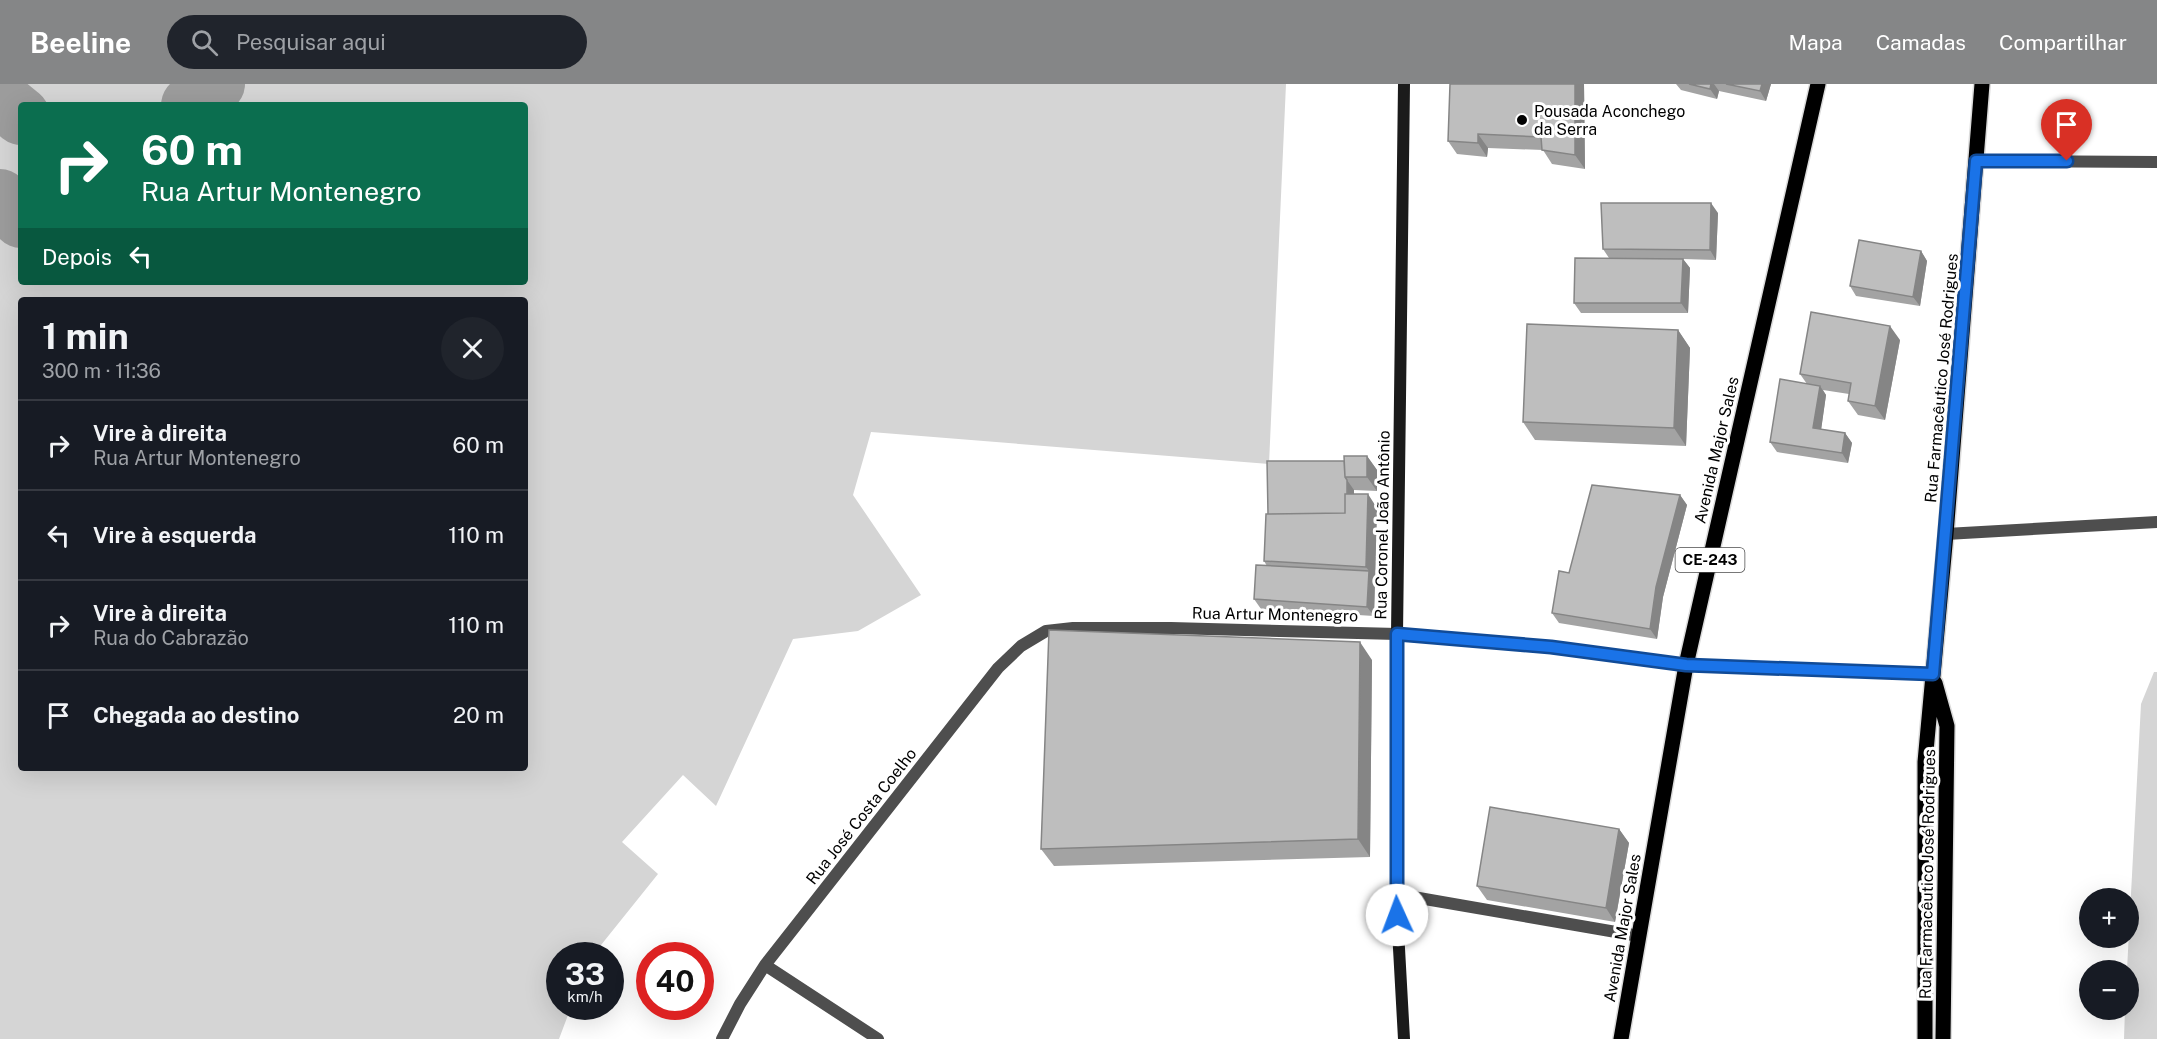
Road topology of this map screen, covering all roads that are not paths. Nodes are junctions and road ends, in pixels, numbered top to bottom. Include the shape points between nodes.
1 (1404, 84) edge
2 (1818, 84) edge
3 (1982, 84) edge
4 (1976, 161) junction
5 (2157, 162) edge
6 (2157, 522) edge
7 (1946, 534) junction
8 (1046, 631) joint
9 (1397, 634) junction
10 (1686, 665) junction
11 (1933, 674) junction
12 (1396, 894) junction
13 (1639, 936) junction
14 (765, 965) junction
15 (722, 1039) edge
16 (878, 1039) edge
17 (1404, 1039) edge
18 (1621, 1039) edge
19 (1925, 1039) edge
20 (1943, 1039) edge

1 - 9 street, Rua Coronel João Antônio
2 - 10 main road, Avenida Major Sales / CE-243
3 - 4 main road, Rua Farmacêutico José Rodrigues
4 - 5 street
4 - 7 main road, Rua Farmacêutico José Rodrigues
6 - 7 street
7 - 11 main road, Rua Farmacêutico José Rodrigues
8 - 9 street, Rua Artur Montenegro via 1160,628
8 - 14 street, Rua José Costa Coelho via 1021,646 998,668
9 - 10 street, Rua Artur Montenegro via 1551,647
9 - 12 street, Rua Coronel João Antônio
10 - 11 street, Rua Artur Montenegro
10 - 13 main road, Avenida Major Sales / CE-243
11 - 19 main road, Rua Farmacêutico José Rodrigues via 1925,762
11 - 20 main road, Rua Farmacêutico José Rodrigues via 1947,726
12 - 13 street
12 - 17 street, Rua Coronel João Antônio
13 - 18 main road, Avenida Major Sales / CE-243
14 - 15 street, Rua José Costa Coelho
14 - 16 street

